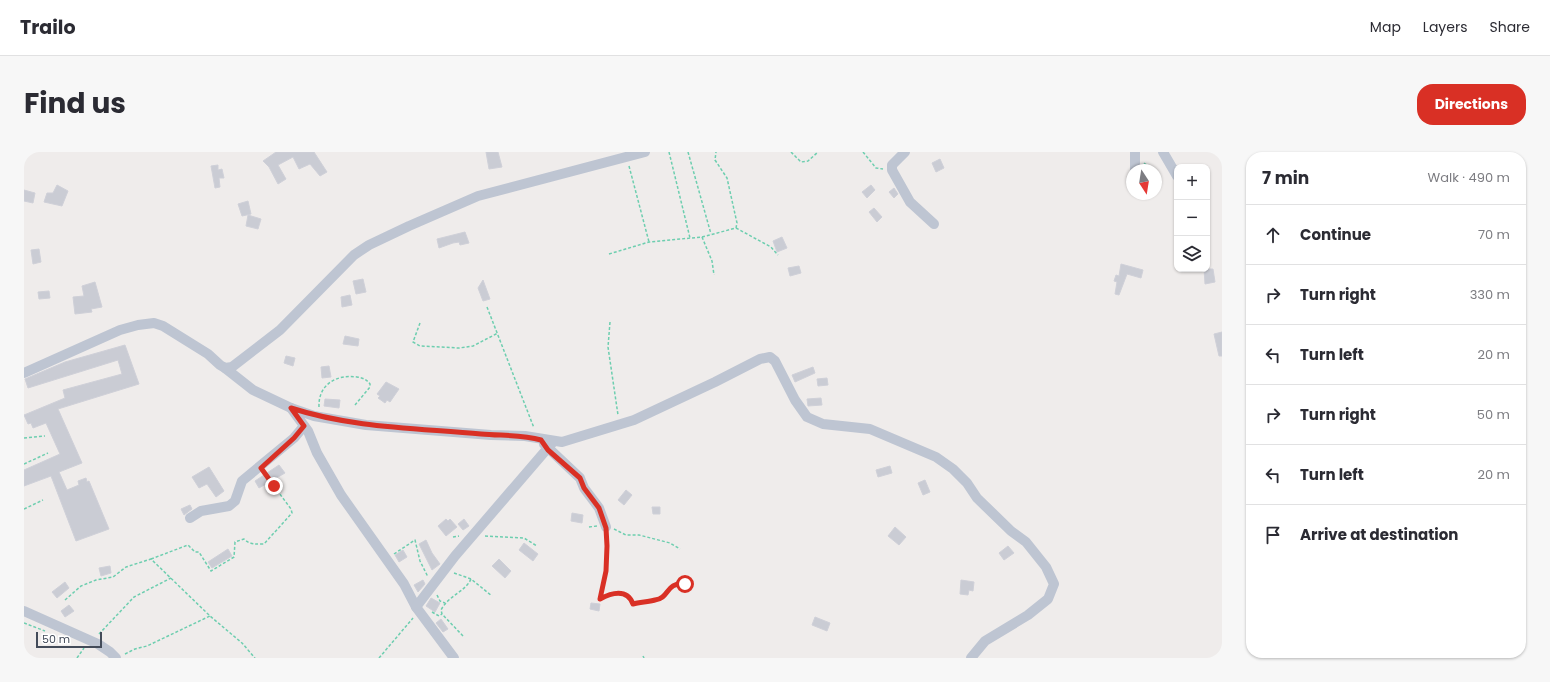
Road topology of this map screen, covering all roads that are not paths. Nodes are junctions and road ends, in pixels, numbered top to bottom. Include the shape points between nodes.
1 (644, 152) edge
2 (905, 152) edge
3 (1135, 152) edge
4 (1163, 152) edge
5 (1135, 164) edge
6 (1174, 171) edge
7 (934, 224) dead end
8 (225, 368) junction
9 (24, 373) edge
10 (291, 408) junction
11 (304, 426) junction
12 (551, 446) junction
13 (190, 518) dead end
14 (606, 528) road end
15 (417, 609) junction
16 (24, 611) edge
17 (120, 656) edge
18 (454, 658) edge
19 (971, 658) edge

1 - 8 street via 478,196 453,205 369,245 354,255 280,330 235,366
2 - 7 street via 892,165 892,170 910,202
3 - 5 street
4 - 6 street
8 - 9 street via 183,338 154,323 120,330
8 - 10 street via 253,390
10 - 11 street
10 - 12 street via 319,417 366,425 526,436
11 - 13 street via 261,468 242,481 235,502 229,506 201,511
11 - 15 street via 342,495 404,584
12 - 14 street via 580,478 599,508
12 - 15 street via 472,535 433,584
12 - 19 street via 620,424 678,400 768,357 775,361 797,405 807,416 823,424 870,429 936,457 953,469 977,498 1026,542 1046,567 1054,584 1048,599 1028,615 985,641
15 - 18 street
16 - 17 street

